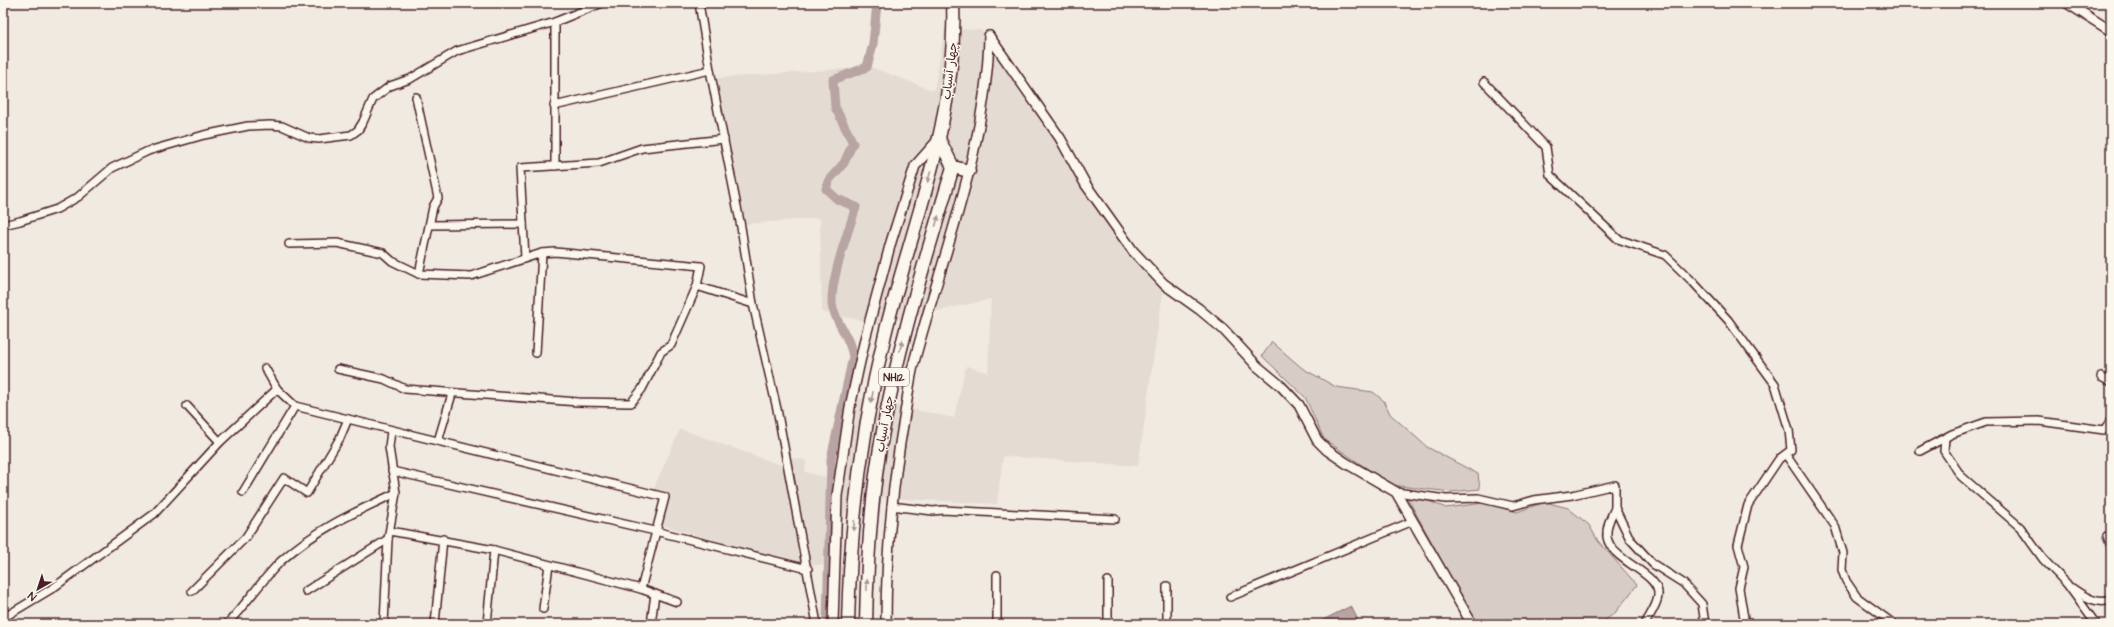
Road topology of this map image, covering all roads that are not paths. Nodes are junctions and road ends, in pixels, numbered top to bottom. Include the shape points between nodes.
1 (602, 3) edge
2 (699, 3) edge
3 (953, 3) edge
4 (2067, 3) edge
5 (555, 22) junction
6 (2111, 31) edge
7 (710, 70) junction
8 (1484, 82) dead end
9 (416, 97) dead end
10 (554, 106) junction
11 (939, 139) junction
12 (724, 140) junction
13 (555, 166) junction
14 (953, 168) junction
15 (968, 172) junction
16 (523, 224) junction
17 (3, 225) edge
18 (430, 225) junction
19 (289, 244) dead end
20 (542, 253) junction
21 (525, 258) junction
22 (419, 274) junction
23 (697, 286) junction
24 (753, 304) junction
25 (536, 353) dead end
26 (265, 368) dead end
27 (338, 369) dead end
28 (2101, 377) dead end
29 (2111, 382) edge
30 (277, 390) junction
31 (452, 394) junction
32 (187, 406) dead end
33 (295, 406) junction
34 (348, 419) junction
35 (2111, 420) edge
36 (391, 431) junction
37 (1945, 438) junction
38 (438, 441) junction
39 (220, 442) junction
40 (1920, 452) dead end
41 (1786, 455) junction
42 (392, 471) junction
43 (243, 492) dead end
44 (1396, 492) junction
45 (396, 493) junction
46 (891, 506) junction
47 (1615, 508) junction
48 (1115, 519) dead end
49 (1413, 521) junction
50 (390, 530) junction
51 (655, 531) junction
52 (2107, 536) dead end
53 (388, 539) junction
54 (443, 539) junction
55 (2111, 546) edge
56 (494, 550) junction
57 (549, 565) junction
58 (808, 569) junction
59 (997, 575) dead end
60 (1108, 581) dead end
61 (2067, 584) junction
62 (1167, 586) dead end
63 (641, 589) junction
64 (192, 591) dead end
65 (306, 591) dead end
66 (655, 594) junction
67 (1230, 597) dead end
68 (2111, 600) edge
69 (676, 602) dead end
70 (543, 609) dead end
71 (3, 618) edge
72 (227, 624) edge
73 (384, 624) edge
74 (435, 624) edge
75 (487, 624) edge
76 (651, 624) edge
77 (817, 624) edge
78 (832, 624) edge
79 (848, 624) edge
80 (866, 624) edge
81 (886, 624) edge
82 (997, 624) edge
83 (1108, 624) edge
84 (1167, 624) edge
85 (1472, 624) edge
86 (1645, 624) edge
87 (1705, 624) edge
88 (1742, 624) edge
89 (1894, 624) edge
90 (2096, 624) edge

1 - 5 street
2 - 7 street
3 - 11 highway, چهار آسیاب / NH12 via 954,31 950,86
4 - 6 street
5 - 10 street
5 - 17 street via 457,51 410,79 390,86 373,99 363,122 351,135 309,138 282,126 270,125 248,126 204,135 148,151 112,168 78,197 57,209
7 - 10 street
7 - 12 street
8 - 41 street via 1546,147 1550,174 1618,239 1664,255 1728,320 1775,384 1789,430 1791,450
9 - 18 street via 438,198 433,207
10 - 13 street
11 - 14 highway
11 - 78 street via 915,166 891,242 850,406 837,496
11 -> 79 highway, چهار آسیاب / NH12 via 885,334 864,434 855,504
12 - 13 street via 642,148 599,163
12 - 24 street
13 - 16 street via 520,168
14 - 15 highway
80 -> 14 highway, چهار آسیاب / NH12 via 867,560 882,432 898,360
15 - 44 street via 978,135 989,60 989,36 1060,138 1086,185 1133,251 1164,284 1205,314 1281,386 1299,405 1317,440 1327,450
15 - 46 street via 913,367 894,474
16 - 18 street
16 - 21 street
18 - 22 street
19 - 22 street via 337,243 383,253 392,261
20 - 21 street
20 - 23 street via 555,252 701,266
20 - 25 street
21 - 22 street via 471,276
23 - 24 street
23 - 31 street via 671,345 661,352 642,389 631,403
24 - 58 street
26 - 30 street
27 - 31 street via 384,380 405,390
28 - 29 street
30 - 33 street
30 - 39 street
31 - 38 street
32 - 39 street
33 - 34 street
33 - 43 street
34 - 36 street
34 - 64 street via 340,438 307,493 284,478 246,538
35 - 37 street via 2104,430 2039,421 1986,422
36 - 38 street
36 - 42 street via 389,447
37 - 40 street
37 - 61 street via 1944,451 1961,476 2020,527 2043,559
38 - 51 street via 665,497
39 - 71 street via 154,514 53,588
41 - 88 street via 1779,459 1748,505 1738,545 1744,567 1739,588 1744,618
41 - 89 street via 1835,526 1843,553 1842,570 1846,580 1857,597
42 - 45 street
42 - 51 street
44 - 47 street via 1446,499 1478,498 1513,506 1615,485
44 - 49 street
45 - 50 street
45 - 72 street via 324,528 297,548 280,562
46 - 48 street via 934,512 943,510
46 - 81 street via 886,565
47 - 86 street via 1608,524 1607,538 1612,547 1656,583 1658,595
47 - 87 street via 1630,539 1653,564 1684,583 1702,604
49 - 67 street
49 - 85 street
50 - 53 street
50 - 54 street
51 - 58 street
51 - 63 street
52 - 55 street
53 - 65 street
53 - 73 street
54 - 56 street
54 - 74 street
56 - 57 street
56 - 75 street
57 - 63 street
57 - 70 street
58 - 77 street
59 - 82 street
60 - 83 street
61 - 68 street via 2091,599 2106,602
61 - 90 street
62 - 84 street
63 - 66 street
66 - 69 street
66 - 76 street

